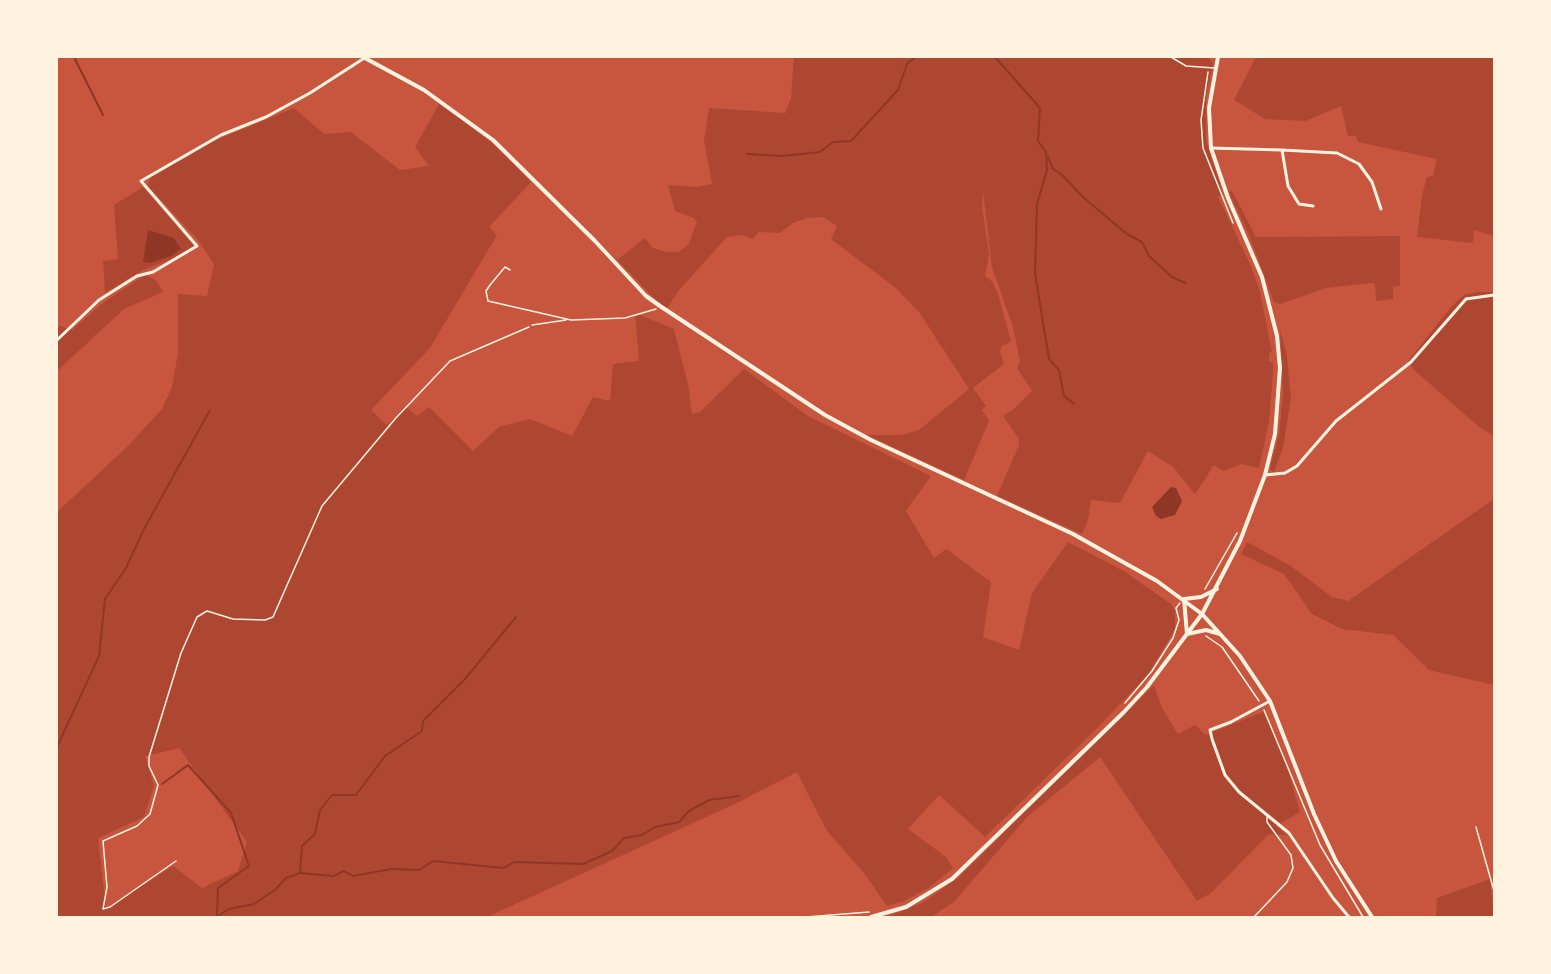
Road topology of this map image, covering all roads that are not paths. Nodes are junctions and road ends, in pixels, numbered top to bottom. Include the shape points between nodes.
1 (1171, 57) edge
2 (1218, 57) edge
3 (365, 58) edge
4 (1215, 69) junction
5 (1211, 148) junction
6 (1282, 150) junction
7 (1313, 206) dead end
8 (1381, 208) dead end
9 (1494, 295) edge
10 (529, 327) road end
11 (57, 340) edge
12 (1265, 475) junction
13 (1217, 589) junction
14 (1184, 599) junction
15 (1202, 614) junction
16 (1187, 634) junction
17 (1221, 634) junction
18 (1270, 701) junction
19 (1267, 816) junction
20 (1476, 827) dead end
21 (176, 861) dead end
22 (1494, 891) edge
23 (871, 917) edge
24 (1254, 917) edge
25 (1349, 917) edge
26 (1372, 917) edge

1 - 4 lane via 1186,66
2 - 4 main road
3 - 11 street via 284,108 221,135 141,181 197,246 99,300
3 - 14 main road via 424,90 493,140 660,306 844,425 1073,534
4 - 5 main road via 1209,108
5 - 6 street
5 - 12 main road via 1262,277 1277,336 1278,411
6 - 7 street via 1288,186 1299,204
6 - 8 street via 1337,153 1359,164 1372,182
9 - 12 street via 1466,298 1411,362 1336,421 1297,466 1285,473
10 - 21 lane via 450,361 395,419 322,506 273,617 233,619 207,611 197,617 181,653 149,757 158,785 150,814 137,826 103,841 107,887 103,909
12 - 13 main road
13 - 14 main road via 1201,597
13 - 15 main road
14 - 15 main road
14 - 16 main road
15 - 16 main road
15 - 17 main road
16 - 17 main road via 1206,630
16 - 23 main road via 1124,712 952,879 913,904
17 - 18 main road
18 - 19 street via 1210,730 1226,775
18 - 26 main road via 1331,852
19 - 24 lane via 1267,822 1291,855 1293,867 1287,882
19 - 25 street via 1289,833
20 - 22 lane

